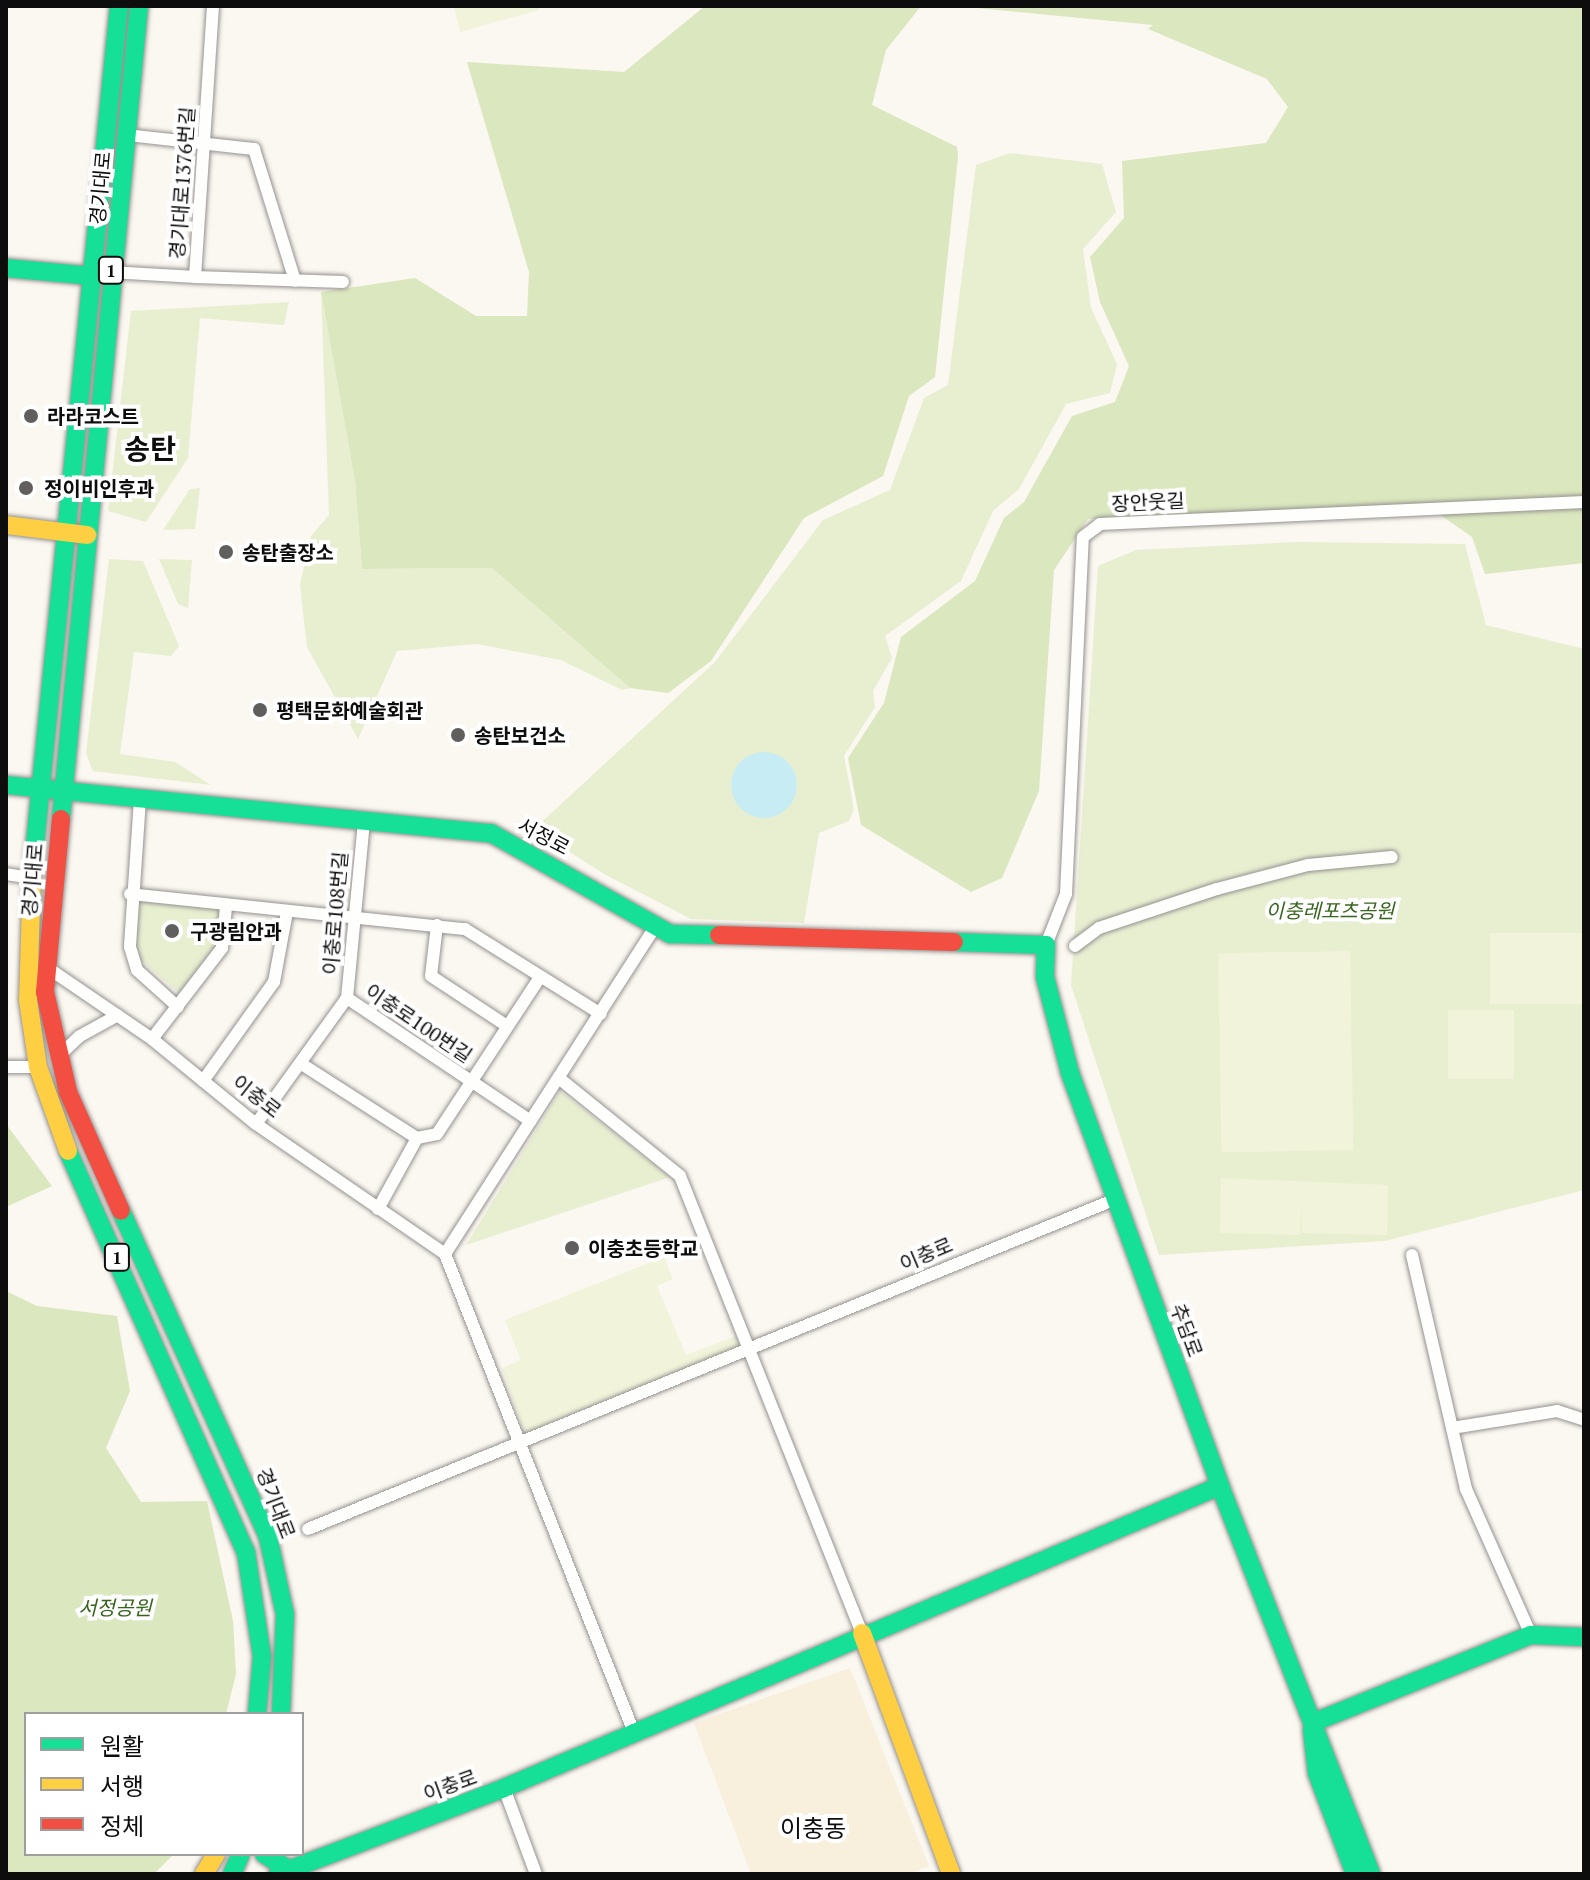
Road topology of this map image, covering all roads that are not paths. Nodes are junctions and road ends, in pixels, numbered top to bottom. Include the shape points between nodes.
1 (119, 6) edge
2 (139, 6) edge
3 (213, 6) edge
4 (127, 135) junction
5 (205, 144) junction
6 (6, 268) edge
7 (102, 274) junction
8 (195, 277) junction
9 (295, 281) junction
10 (343, 282) dead end
11 (1584, 502) edge
12 (6, 525) edge
13 (67, 532) junction
14 (87, 535) junction
15 (6, 785) edge
16 (41, 788) junction
17 (61, 791) junction
18 (140, 799) junction
19 (364, 821) junction
20 (1392, 857) dead end
21 (6, 874) edge
22 (31, 878) junction
23 (130, 894) junction
24 (226, 907) junction
25 (287, 912) junction
26 (354, 916) junction
27 (437, 925) junction
28 (655, 927) junction
29 (1046, 945) junction
30 (25, 946) junction
31 (1075, 946) dead end
32 (47, 967) junction
33 (540, 977) junction
34 (347, 998) junction
35 (178, 1007) junction
36 (601, 1014) junction
37 (118, 1015) junction
38 (507, 1026) junction
39 (152, 1039) junction
40 (58, 1057) junction
41 (300, 1063) junction
42 (6, 1067) edge
43 (38, 1067) junction
44 (560, 1079) junction
45 (203, 1081) junction
46 (469, 1081) junction
47 (531, 1121) junction
48 (256, 1124) junction
49 (417, 1138) junction
50 (1116, 1199) junction
51 (378, 1209) junction
52 (445, 1254) junction
53 (1412, 1255) dead end
54 (754, 1350) junction
55 (1584, 1420) edge
56 (1452, 1428) junction
57 (521, 1445) junction
58 (1220, 1486) junction
59 (308, 1529) dead end
60 (862, 1633) junction
61 (1531, 1635) junction
62 (1584, 1637) edge
63 (257, 1712) edge
64 (281, 1712) edge
65 (1312, 1723) junction
66 (633, 1730) junction
67 (504, 1788) junction
68 (215, 1856) edge
69 (266, 1856) edge
70 (283, 1872) edge
71 (204, 1874) edge
72 (536, 1874) edge
73 (951, 1874) edge
74 (1355, 1874) edge
75 (1371, 1874) edge

1 - 7 street, 경기대로 / 1
2 - 4 street, 경기대로 / 1
3 - 5 street, 경기대로1376번길
4 - 5 street
4 - 7 street, 경기대로 / 1
5 - 8 street, 경기대로1376번길
5 - 9 street via 254,149
6 - 7 street
7 - 8 street, 경기대로1376번길
7 - 13 street, 경기대로 / 1
7 - 14 street, 경기대로 / 1
8 - 9 street
9 - 10 street
11 - 29 street, 장안웃길 via 1100,524 1083,537 1066,894
12 - 13 street
13 - 14 street
13 - 16 street, 경기대로 / 1
14 - 17 street, 경기대로 / 1 via 80,663
15 - 16 street, 서정로
16 - 17 street, 서정로
16 - 22 street, 경기대로 / 1
17 - 18 street, 서정로
17 - 32 street, 경기대로 / 1
18 - 19 street, 서정로
18 - 23 street
19 - 26 street, 이충로108번길
19 - 28 street, 서정로 via 491,833
20 - 31 street via 1308,865 1217,889 1099,928
21 - 22 street
22 - 30 street, 경기대로 / 1
23 - 24 street
23 - 35 street via 130,947 137,970
24 - 25 street
24 - 35 street via 222,948
25 - 26 street
25 - 45 street via 274,982
26 - 27 street
26 - 34 street, 이충로108번길
27 - 33 street via 465,929
27 - 38 street via 431,976
28 - 29 street, 서정로 via 670,934 750,938
28 - 36 street
29 - 50 street, 추담로 via 1045,977 1070,1073
30 - 32 street, 이충로
30 - 43 street, 경기대로 / 1
32 - 37 street, 이충로
32 - 40 street, 경기대로 / 1
33 - 36 street
33 - 38 street, 이충로100번길
34 - 41 street, 이충로108번길
34 - 46 street, 이충로100번길
35 - 39 street
36 - 44 street
37 - 39 street, 이충로
37 - 40 street via 80,1036
38 - 46 street, 이충로100번길
39 - 45 street, 이충로
40 - 64 street, 경기대로 / 1 via 85,1132 268,1537 285,1614
41 - 48 street, 이충로108번길
41 - 49 street
42 - 43 street
43 - 63 street, 경기대로 / 1 via 70,1157 236,1523 256,1593 262,1656
44 - 47 street
44 - 54 street via 680,1176
45 - 48 street, 이충로
46 - 47 street, 이충로100번길
46 - 49 street, 이충로100번길 via 437,1134
47 - 52 street
48 - 51 street, 이충로
49 - 51 street, 이충로100번길
50 - 54 street, 이충로
50 - 58 street, 추담로
51 - 52 street, 이충로
52 - 57 street
53 - 56 street
54 - 57 street, 이충로
54 - 60 street
55 - 56 street via 1557,1411
56 - 61 street via 1466,1489
57 - 59 street, 이충로
57 - 66 street
58 - 60 street, 이충로
58 - 65 street, 추담로
60 - 66 street, 이충로
60 - 73 street
61 - 62 street
61 - 65 street
65 - 74 street, 추담로 via 1317,1773
65 - 75 street, 추담로
66 - 67 street, 이충로
67 - 70 street, 이충로
67 - 72 street
68 - 71 street
69 - 70 street

